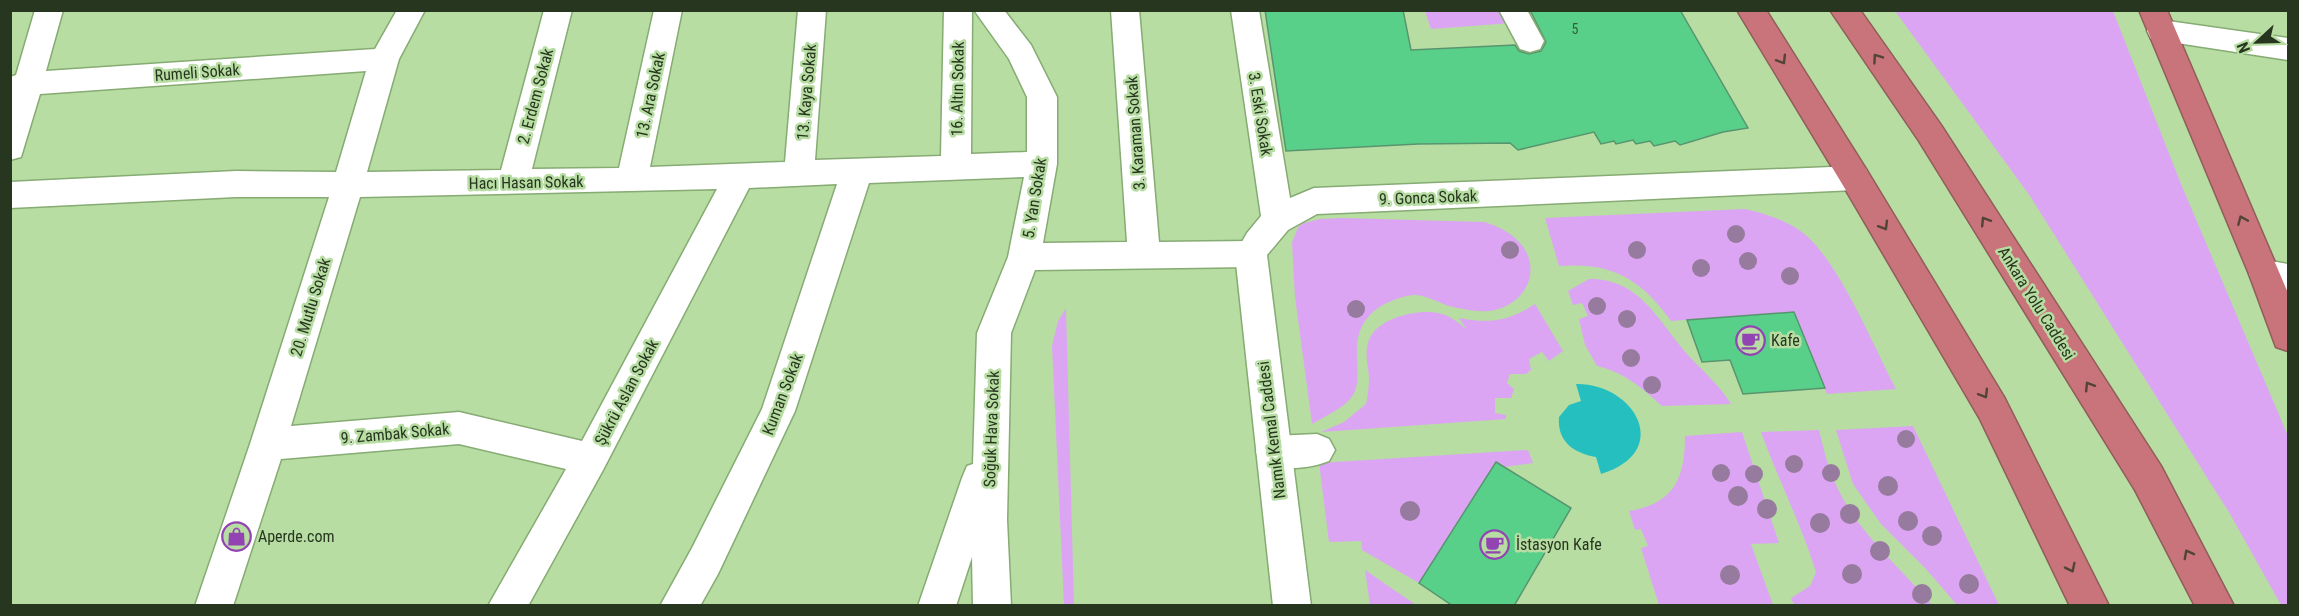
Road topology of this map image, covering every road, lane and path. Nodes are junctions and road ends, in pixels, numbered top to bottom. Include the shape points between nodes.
1 (49, 10) edge
2 (411, 10) edge
3 (558, 10) edge
4 (668, 10) edge
5 (812, 10) edge
6 (958, 10) edge
7 (988, 10) edge
8 (1125, 10) edge
9 (1245, 10) edge
10 (1513, 10) edge
11 (1751, 10) edge
12 (1844, 10) edge
13 (2157, 21) edge
14 (1530, 41) dead end
15 (2289, 49) edge
16 (384, 59) junction
17 (19, 86) edge
18 (10, 148) edge
19 (1042, 164) junction
20 (956, 167) junction
21 (857, 171) junction
22 (799, 173) junction
23 (740, 175) junction
24 (1855, 178) junction
25 (632, 180) junction
26 (513, 182) junction
27 (348, 185) junction
28 (10, 195) edge
29 (1277, 218) junction
30 (1144, 255) junction
31 (1251, 255) junction
32 (1024, 257) junction
33 (2277, 276) edge
34 (2289, 337) edge
35 (268, 444) junction
36 (991, 445) junction
37 (1317, 450) dead end
38 (1274, 452) junction
39 (591, 459) junction
40 (214, 606) edge
41 (507, 606) edge
42 (680, 606) edge
43 (937, 606) edge
44 (992, 606) edge
45 (1292, 606) edge
46 (2090, 606) edge
47 (2215, 606) edge

1 - 17 street
2 - 16 street, 20. Mutlu Sokak
3 - 26 street, 2. Erdem Sokak
4 - 25 street, 13. Ara Sokak
5 - 22 street, 13. Kaya Sokak
6 - 20 street, 16. Altın Sokak
7 - 19 street, 5. Yan Sokak via 1021,53 1042,97
8 - 30 street, 3. Karaman Sokak
9 - 29 street, 3. Eski Sokak
10 - 14 street
11 -> 24 highway
47 -> 12 highway, Ankara Yolu Caddesi via 2148,478 1930,133
13 - 15 street
33 -> 13 highway
16 - 17 street, Rumeli Sokak
16 - 27 street, 20. Mutlu Sokak
17 - 18 street
19 - 20 street, Hacı Hasan Sokak
19 - 32 street, 5. Yan Sokak
20 - 21 street, Hacı Hasan Sokak
21 - 22 street, Hacı Hasan Sokak
21 - 42 street, Kuman Sokak via 778,411
22 - 23 street, Hacı Hasan Sokak
23 - 25 street, Hacı Hasan Sokak
23 - 39 street, Şükrü Aslan Sokak
24 - 29 street, 9. Gonca Sokak via 1314,201
24 -> 46 highway via 1992,408
25 - 26 street, Hacı Hasan Sokak
26 - 27 street, Hacı Hasan Sokak
27 - 28 street, Hacı Hasan Sokak via 236,184
27 - 35 street, 20. Mutlu Sokak
29 - 31 street, 9. Gonca Sokak
30 - 31 street
30 - 32 street
31 - 38 street, Namık Kemal Caddesi
32 - 36 street, Soğuk Hava Sokak via 994,333
33 - 34 highway
35 - 39 street, 9. Zambak Sokak via 459,428
35 - 40 street, 20. Mutlu Sokak
36 - 43 street
36 - 44 street, Soğuk Hava Sokak via 988,520
37 - 38 street
38 - 45 street, Namık Kemal Caddesi
39 - 41 street, Şükrü Aslan Sokak

